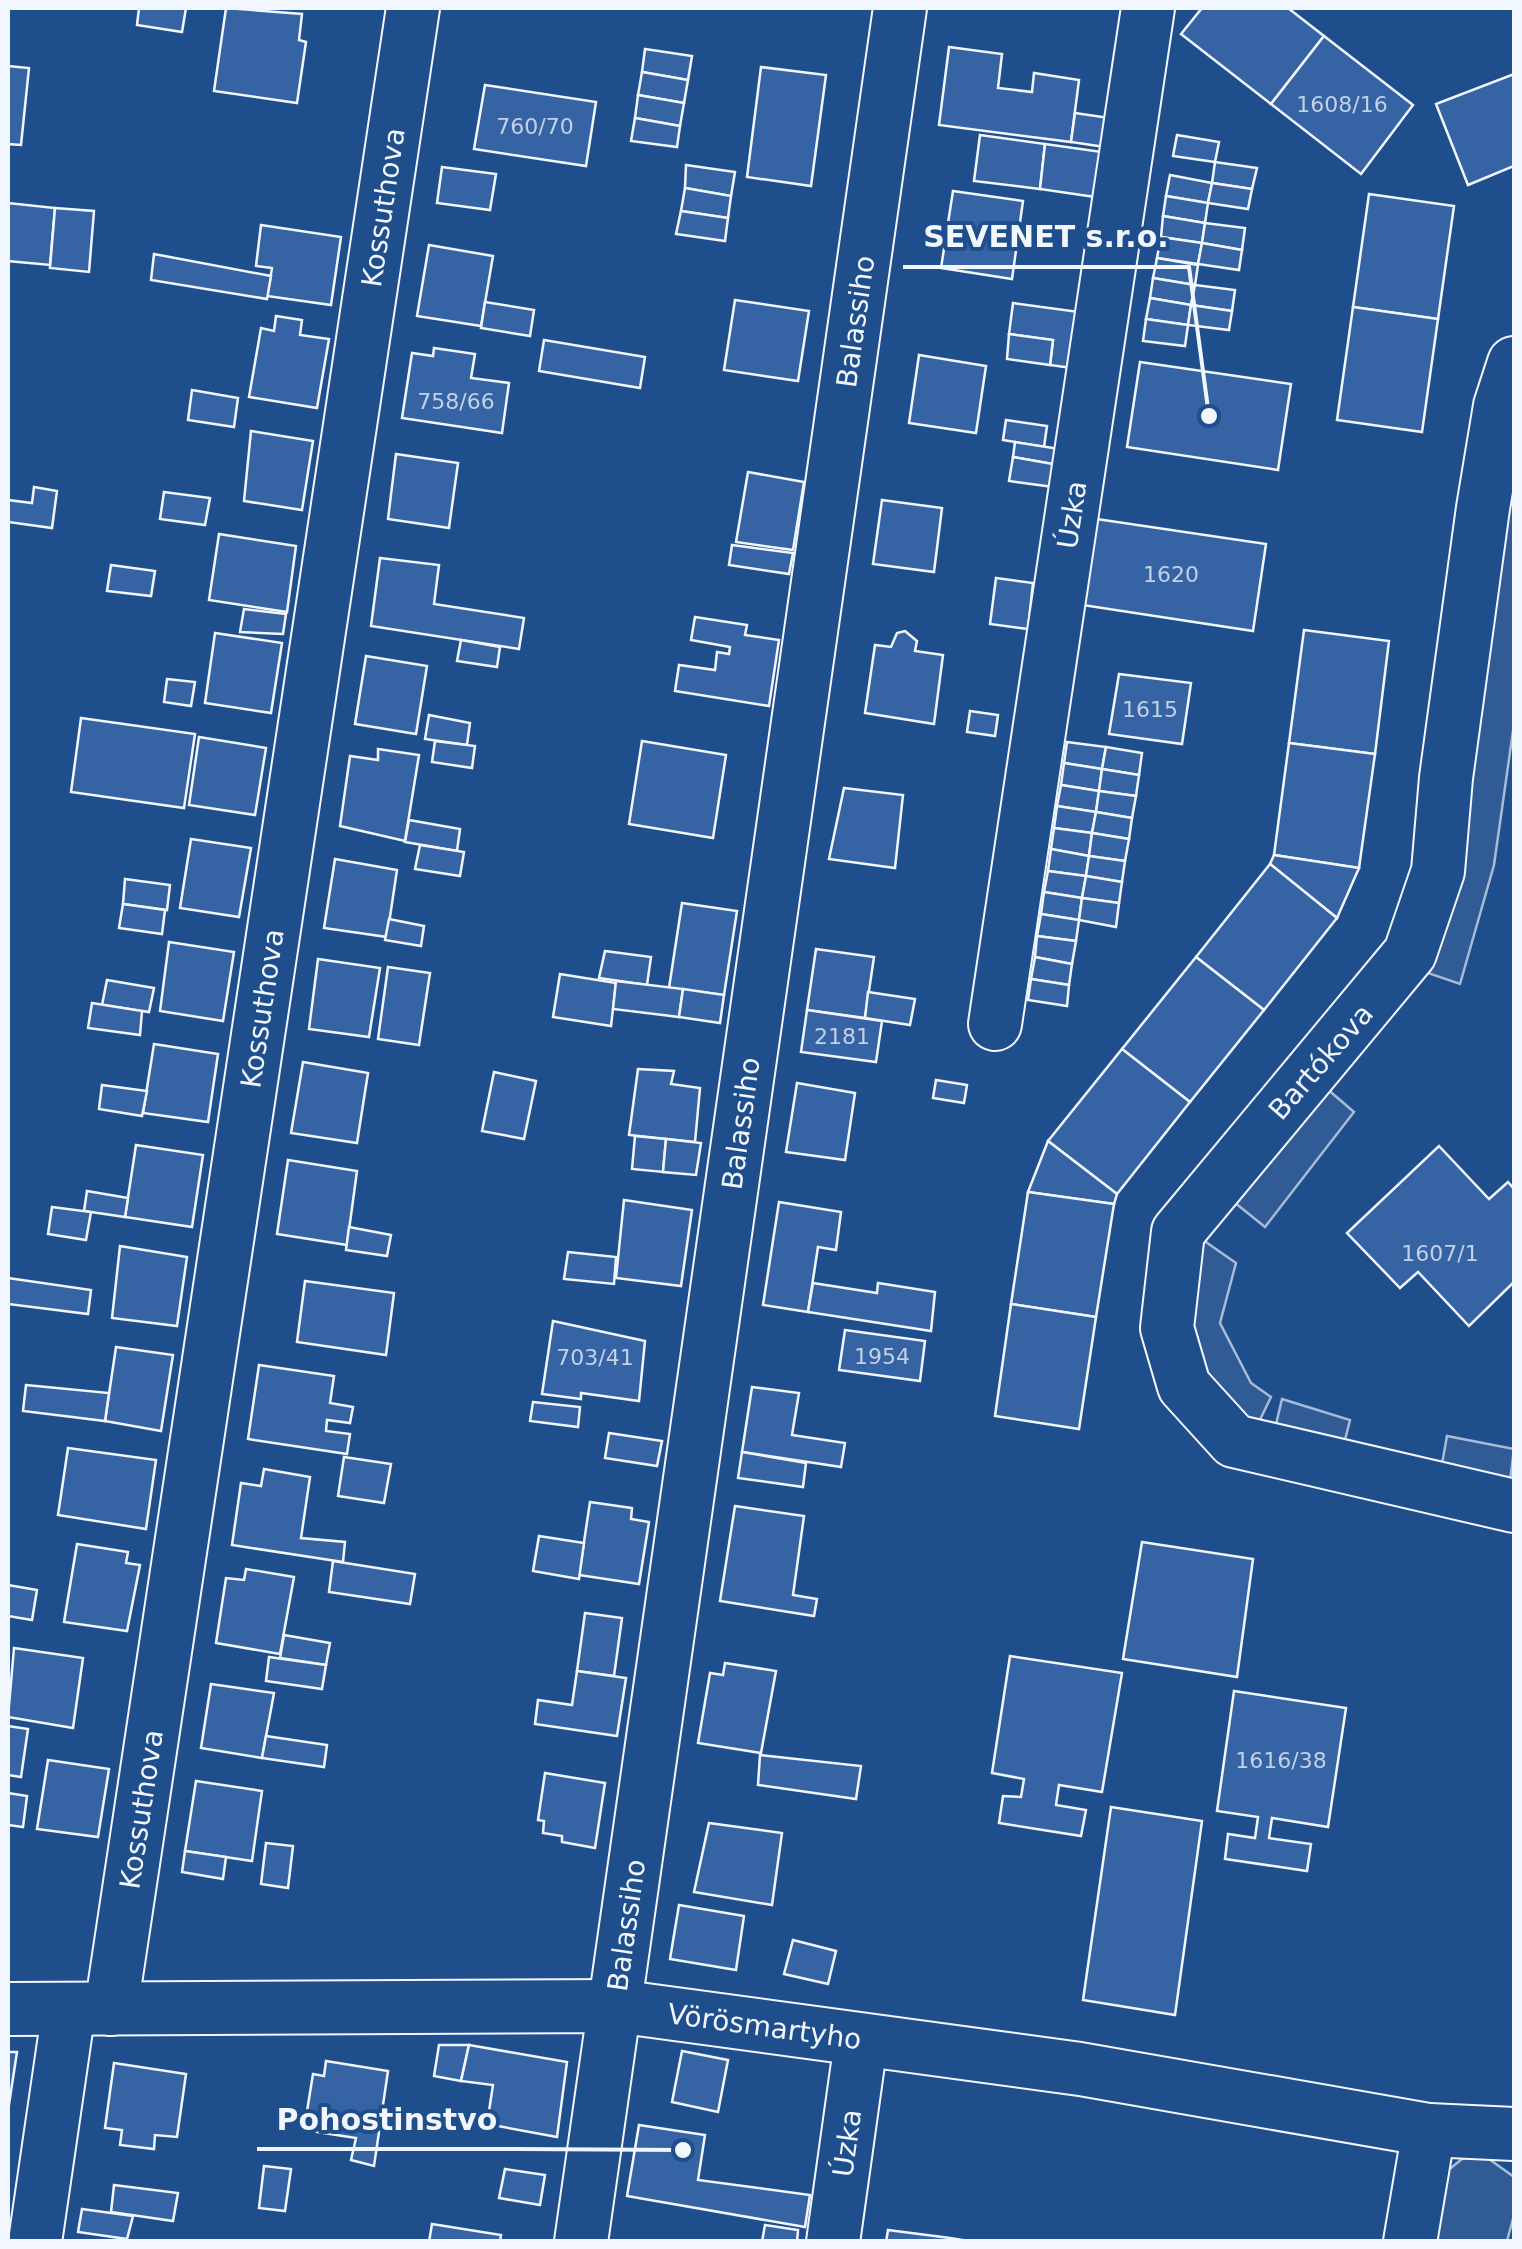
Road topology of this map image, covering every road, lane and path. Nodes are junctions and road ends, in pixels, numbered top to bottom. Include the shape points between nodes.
1 (413, 8) edge
2 (900, 8) edge
3 (1148, 8) edge
4 (1514, 363) edge
5 (996, 1024) dead end
6 (1514, 1506) edge
7 (616, 2006) junction
8 (8, 2009) edge
9 (90, 2009) junction
10 (862, 2042) junction
11 (1429, 2130) junction
12 (1514, 2134) edge
13 (35, 2242) edge
14 (581, 2242) edge
15 (833, 2242) edge
16 (1410, 2242) edge

1 - 9 street, Kossuthova
2 - 7 street, Balassiho
3 - 5 street, Úzka
4 - 6 street, Bartókova via 1483,508 1438,871 1410,954 1178,1232 1168,1328 1184,1386 1234,1441
7 - 9 street, Vörösmartyho
7 - 10 street, Vörösmartyho
7 - 14 street, Balassiho
8 - 9 street, Vörösmartyho
9 - 13 street, Kossuthova
10 - 11 street, Vörösmartyho via 1099,2072
10 - 15 street, Úzka
11 - 12 street, Vörösmartyho
11 - 16 street

